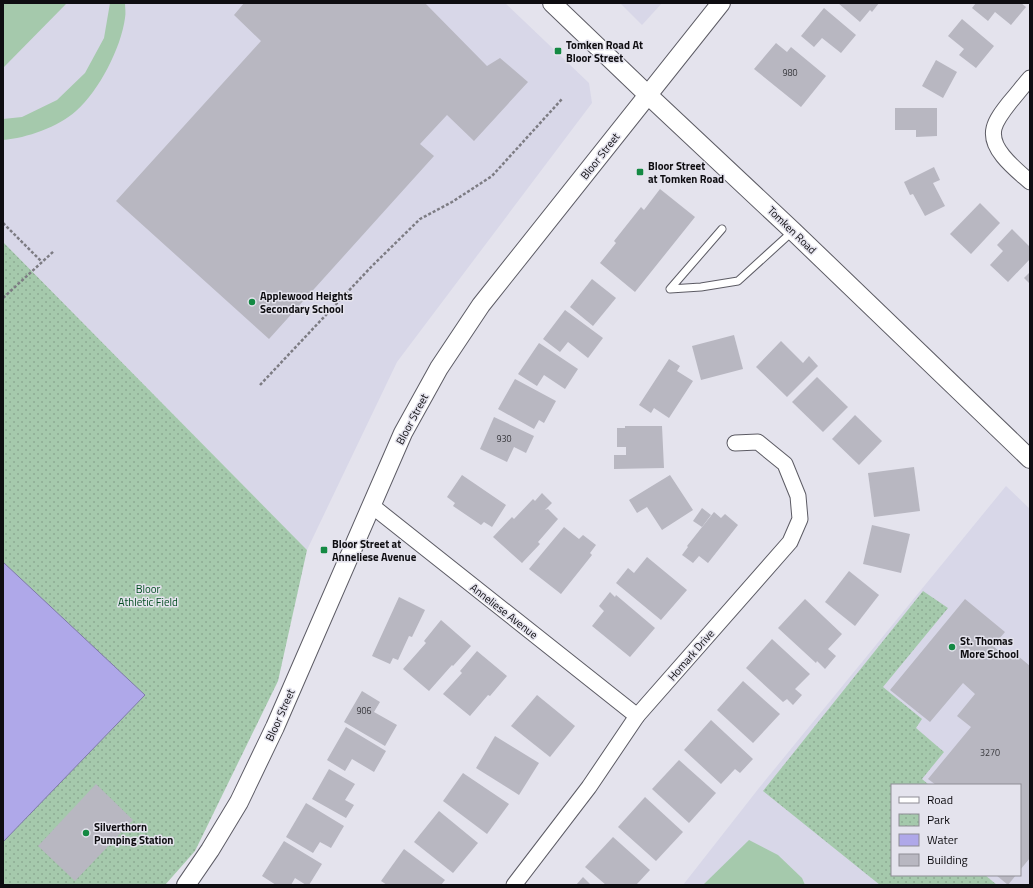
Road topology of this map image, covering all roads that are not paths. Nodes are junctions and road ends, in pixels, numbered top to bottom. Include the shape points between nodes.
1 (552, 3) edge
2 (721, 3) edge
3 (1030, 78) edge
4 (648, 95) junction
5 (1030, 182) edge
6 (722, 229) dead end
7 (793, 231) junction
8 (735, 443) dead end
9 (1030, 459) edge
10 (371, 505) junction
11 (637, 716) junction
12 (186, 885) edge
13 (514, 885) edge

1 - 4 street, Tomken Road
2 - 4 street, Bloor Street
3 - 5 street via 999,116 993,136 1003,157
4 - 7 street, Tomken Road
4 - 10 street, Bloor Street via 481,305 439,368 403,433
6 - 7 lane via 670,289 738,281
7 - 9 street, Tomken Road
8 - 11 street, Homark Drive via 758,442 785,464 798,496 800,518 790,542
10 - 11 street, Anneliese Avenue
10 - 12 street, Bloor Street via 275,727 239,802
11 - 13 street, Homark Drive via 589,787

